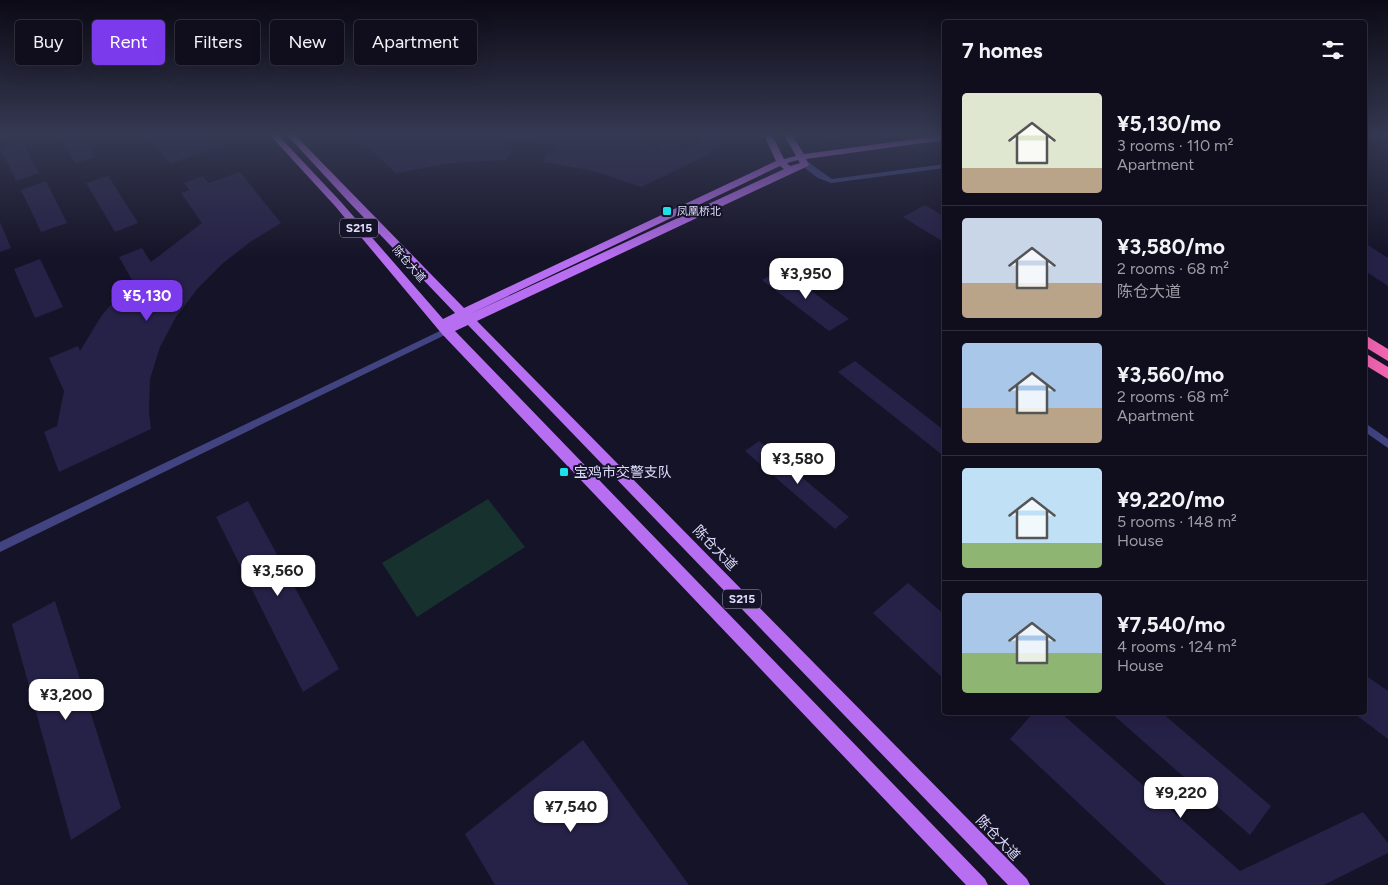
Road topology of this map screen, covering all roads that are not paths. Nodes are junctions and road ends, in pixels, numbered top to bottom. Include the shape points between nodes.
1 (313, 176) edge
2 (332, 176) edge
3 (763, 176) edge
4 (822, 176) edge
5 (867, 176) edge
6 (467, 317) junction
7 (444, 327) junction
8 (1367, 341) edge
9 (1388, 356) edge
10 (1367, 359) edge
11 (1388, 374) edge
12 (1367, 428) edge
13 (1388, 444) edge
14 (0, 547) edge
15 (979, 885) edge
16 (1021, 885) edge

1 - 7 main road, 陈仓大道 / S215
2 - 6 main road, 陈仓大道 / S215
3 - 6 main road
4 - 5 street via 831,181
6 - 7 main road
6 - 16 main road, 陈仓大道 / S215
7 - 14 street
7 - 15 main road, 陈仓大道 / S215
8 - 9 highway
10 - 11 highway
12 - 13 street

